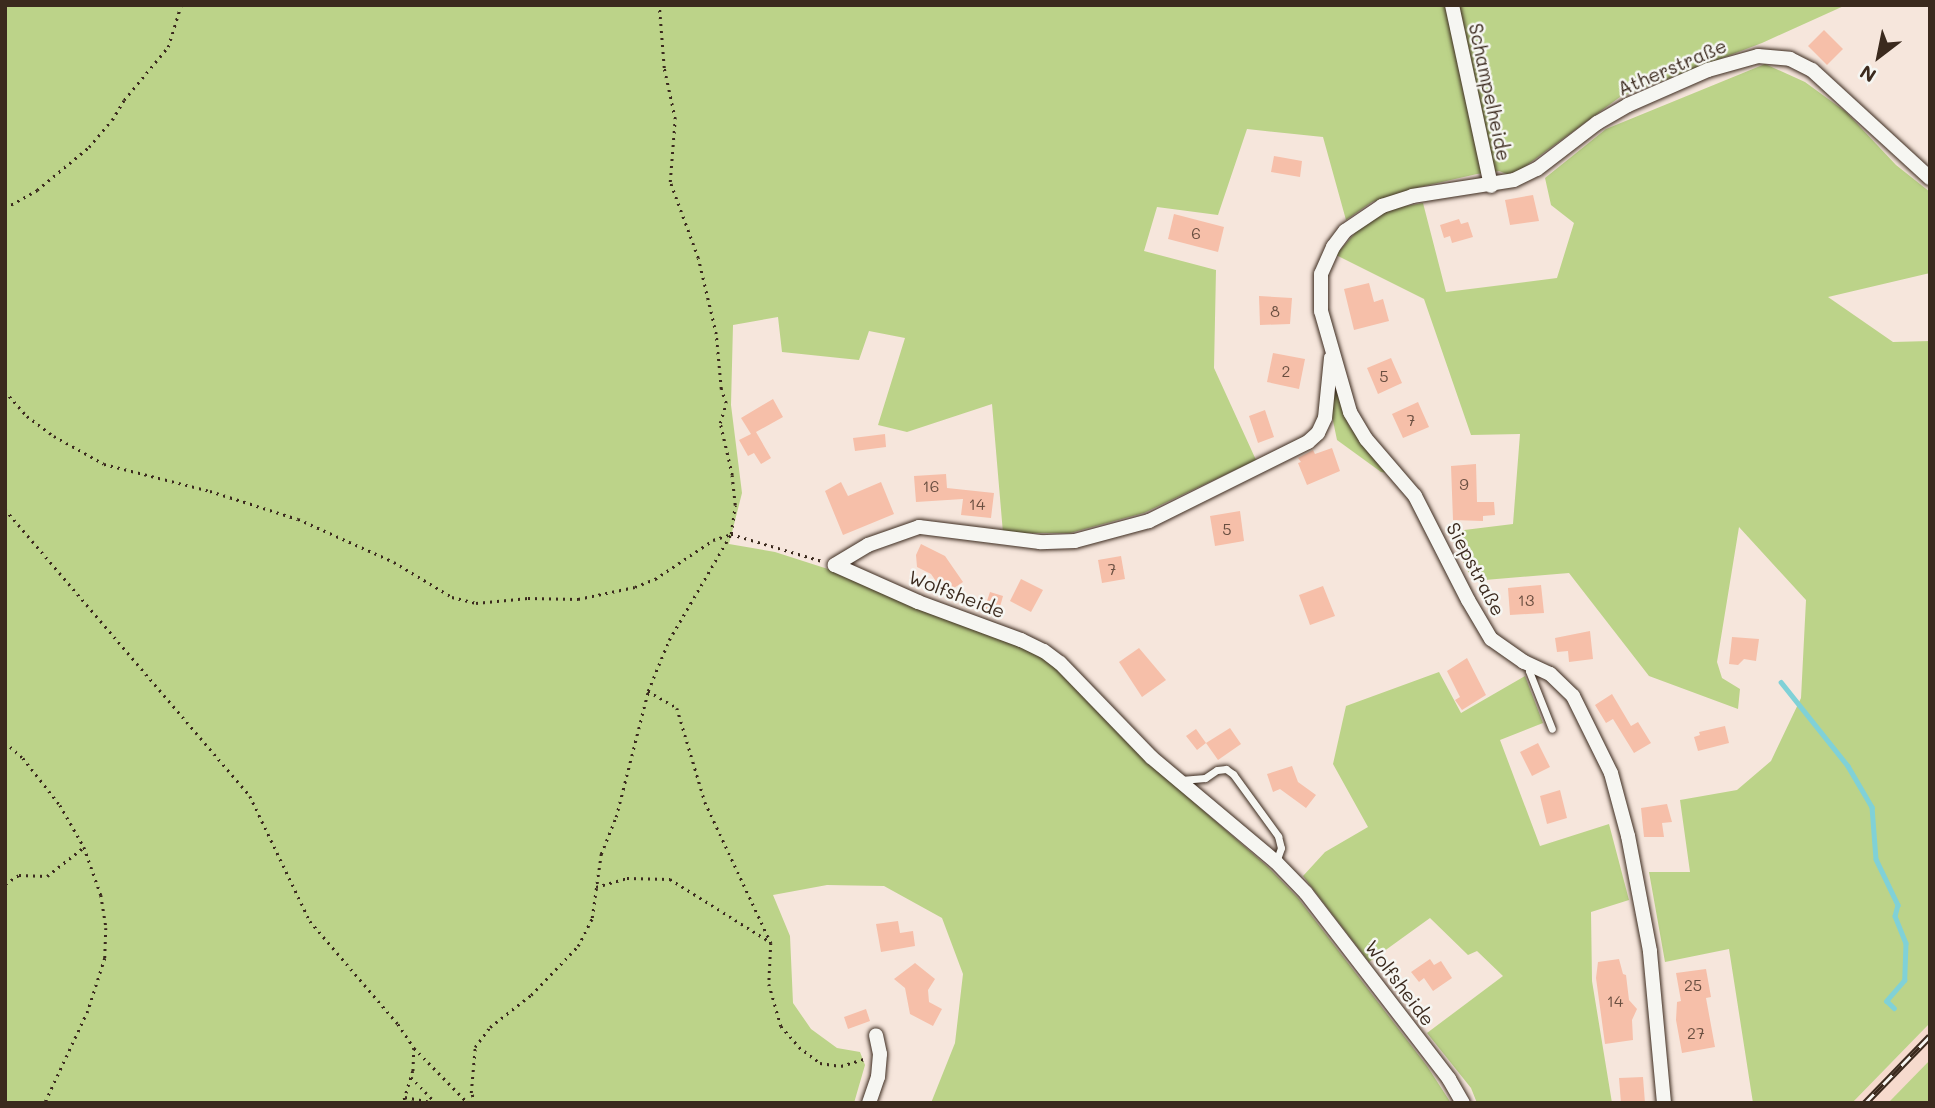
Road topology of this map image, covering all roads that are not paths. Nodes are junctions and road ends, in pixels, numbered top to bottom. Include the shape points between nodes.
1 (1452, 5) edge
2 (1930, 178) edge
3 (1490, 186) junction
4 (1331, 355) junction
5 (1531, 665) junction
6 (1552, 729) dead end
7 (1181, 780) junction
8 (1276, 862) junction
9 (876, 1035) dead end
10 (869, 1103) edge
11 (1463, 1103) edge
12 (1664, 1103) edge

1 - 3 street, Schampelheide
2 - 3 street, Atherstraße via 1812,70 1790,59 1758,56 1708,70 1628,105 1537,169
3 - 4 street, Siepstraße via 1412,196 1382,206 1345,230 1321,274 1321,311
4 - 5 street, Siepstraße via 1350,412 1366,439 1415,495 1492,639
4 - 7 street, Wolfsheide via 1325,418 1318,433 1149,521 1075,541 1040,542 919,527 868,545 835,565 1044,651 1151,757
5 - 6 lane via 1529,671
5 - 12 street, Siepstraße via 1550,674 1573,696 1611,773 1650,951
7 - 8 street, Wolfsheide
7 - 8 lane via 1205,778 1217,770 1233,774 1278,836 1281,848
8 - 11 street, Wolfsheide via 1363,965
9 - 10 street via 878,1077

